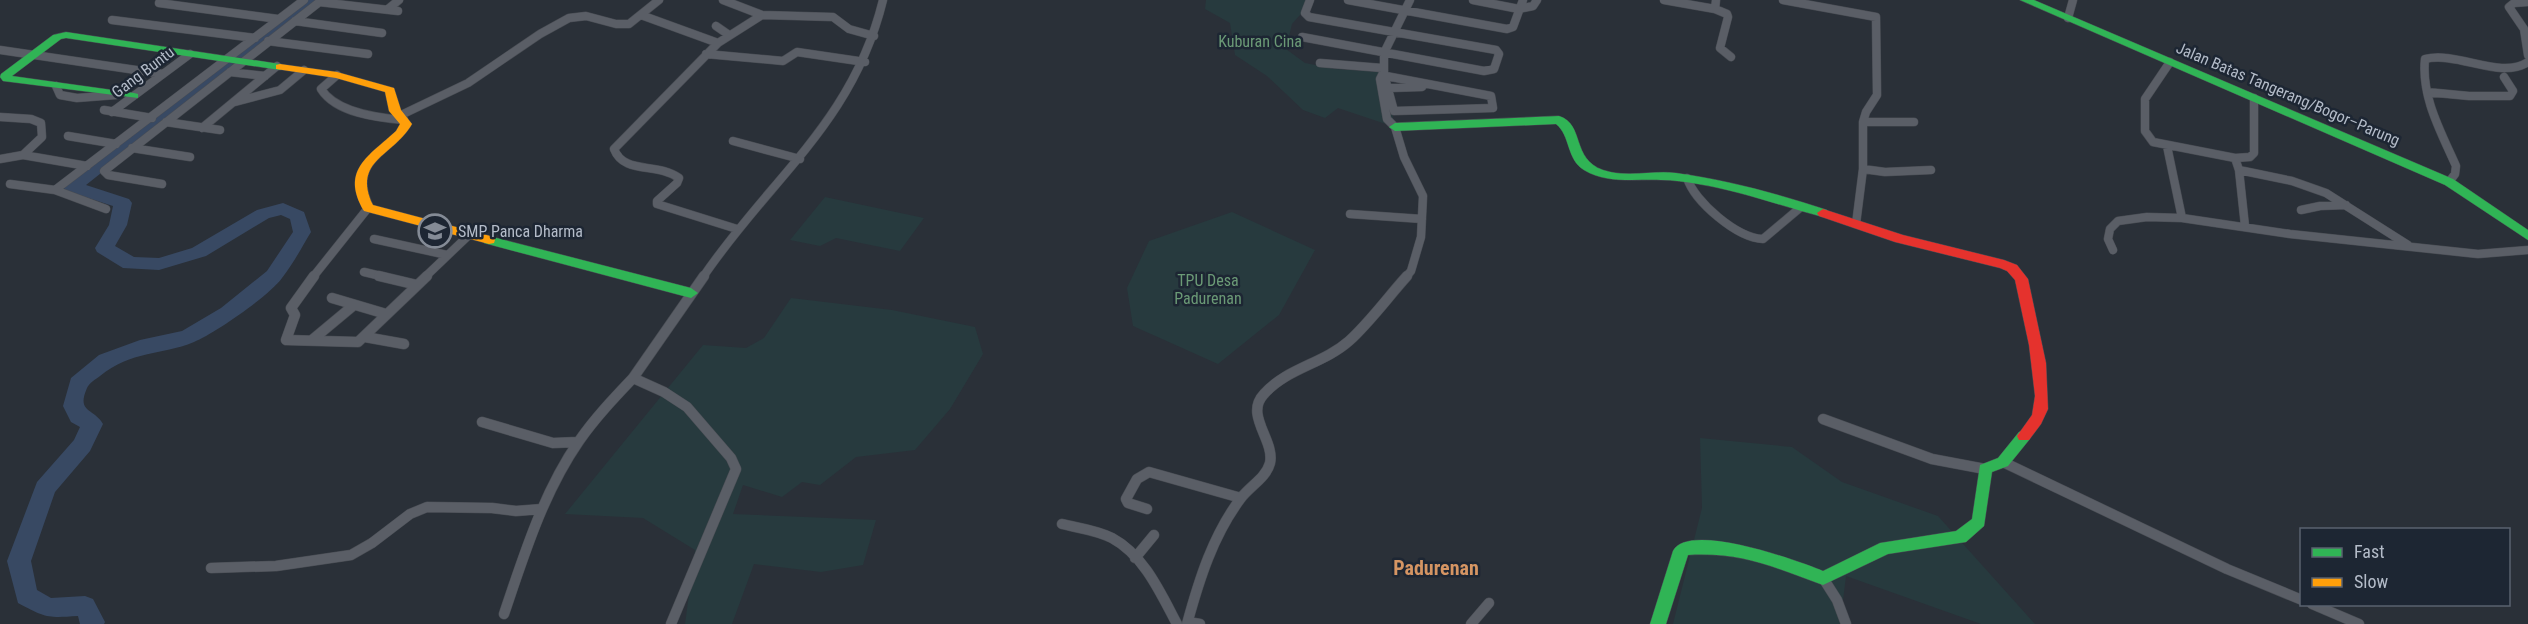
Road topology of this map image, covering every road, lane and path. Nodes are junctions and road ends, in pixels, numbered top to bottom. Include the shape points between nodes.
1 (304, 0) edge
2 (360, 0) edge
3 (399, 0) edge
4 (659, 0) edge
5 (723, 0) edge
6 (746, 0) edge
7 (882, 0) edge
8 (1310, 0) edge
9 (1348, 0) edge
10 (1410, 0) edge
11 (1473, 0) edge
12 (1523, 0) edge
13 (1537, 0) edge
14 (1664, 0) edge
15 (1716, 0) edge
16 (1783, 0) edge
17 (2025, 0) edge
18 (2073, 0) edge
19 (321, 1) edge
20 (2528, 2) edge
21 (159, 3) dead end
22 (353, 6) junction
23 (737, 7) junction
24 (388, 9) junction
25 (1519, 9) junction
26 (1715, 9) junction
27 (398, 11) dead end
28 (1404, 12) junction
29 (641, 15) junction
30 (762, 15) junction
31 (2068, 18) junction
32 (278, 19) junction
33 (112, 20) dead end
34 (295, 21) junction
35 (716, 26) dead end
36 (1394, 32) junction
37 (382, 33) dead end
38 (729, 34) junction
39 (874, 36) junction
40 (1302, 37) dead end
41 (255, 38) junction
42 (268, 41) junction
43 (717, 44) junction
44 (0, 50) edge
45 (1384, 53) junction
46 (190, 54) junction
47 (368, 54) dead end
48 (706, 54) junction
49 (2528, 55) edge
50 (31, 56) junction
51 (1731, 57) dead end
52 (243, 61) junction
53 (865, 62) junction
54 (2170, 62) junction
55 (2528, 62) edge
56 (1320, 63) dead end
57 (229, 65) junction
58 (277, 66) junction
59 (304, 70) junction
60 (1384, 71) junction
61 (164, 74) junction
62 (337, 75) junction
63 (265, 76) junction
64 (2504, 77) dead end
65 (1442, 86) junction
66 (1389, 88) junction
67 (2427, 92) junction
68 (134, 96) junction
69 (2254, 98) junction
70 (232, 103) junction
71 (0, 117) edge
72 (152, 118) junction
73 (402, 118) junction
74 (167, 120) junction
75 (1863, 122) junction
76 (1914, 122) dead end
77 (1395, 127) junction
78 (202, 128) junction
79 (220, 130) dead end
80 (68, 136) dead end
81 (733, 141) dead end
82 (116, 144) junction
83 (2167, 146) junction
84 (132, 148) junction
85 (23, 155) junction
86 (190, 157) dead end
87 (2235, 158) junction
88 (0, 159) edge
89 (800, 159) junction
90 (87, 166) junction
91 (1863, 169) junction
92 (1931, 170) dead end
93 (2239, 170) junction
94 (1688, 178) junction
95 (2449, 182) junction
96 (10, 184) dead end
97 (162, 184) dead end
98 (56, 190) junction
99 (2346, 205) junction
100 (1801, 207) junction
101 (368, 208) junction
102 (106, 209) dead end
103 (2301, 210) dead end
104 (1350, 214) dead end
105 (2182, 218) junction
106 (1422, 219) junction
107 (1856, 224) junction
108 (2245, 226) junction
109 (737, 229) junction
110 (470, 234) junction
111 (2528, 236) edge
112 (374, 239) dead end
113 (2410, 247) junction
114 (2113, 250) dead end
115 (2528, 250) edge
116 (447, 255) junction
117 (364, 272) dead end
118 (417, 285) junction
119 (691, 293) junction
120 (332, 298) dead end
121 (354, 305) junction
122 (386, 314) junction
123 (365, 337) junction
124 (312, 340) junction
125 (404, 344) dead end
126 (633, 378) junction
127 (1823, 419) dead end
128 (482, 422) dead end
129 (578, 442) junction
130 (2003, 462) junction
131 (1985, 469) junction
132 (1241, 498) junction
133 (542, 509) junction
134 (1148, 509) dead end
135 (1062, 524) dead end
136 (1154, 535) dead end
137 (1135, 558) junction
138 (211, 568) dead end
139 (1823, 578) junction
140 (2300, 600) edge
141 (1489, 603) dead end
142 (2317, 606) edge
143 (504, 614) dead end
144 (1184, 623) edge
145 (670, 624) edge
146 (1200, 624) edge
147 (1472, 624) edge
148 (1658, 624) edge
149 (1846, 624) edge
150 (2359, 624) edge

1 - 32 street
2 - 22 street
3 - 24 street
4 - 29 street
5 - 23 street
6 - 23 street
7 - 39 street
8 - 36 street via 1305,13 1309,17
9 - 28 street
10 - 28 street
11 - 25 street
12 - 25 street
13 - 25 street via 1533,6
14 - 26 street
15 - 26 street
16 - 75 street via 1876,16 1877,95
17 - 31 street, Jalan Batas Tangerang/Bogor–Parung
18 - 31 street
19 - 22 street
19 - 34 street
20 - 49 street via 2510,6 2524,29
21 - 32 street
22 - 24 street
23 - 30 street
24 - 27 street
25 - 28 street via 1513,27 1507,29
26 - 51 street via 1727,14 1720,46
28 - 36 street
29 - 43 street
29 - 73 street via 625,24 586,16 569,18 468,83
30 - 38 street
30 - 39 street via 833,17 849,29
31 - 54 street, Jalan Batas Tangerang/Bogor–Parung
32 - 41 street
33 - 41 street
34 - 37 street
34 - 42 street
35 - 38 street
36 - 45 street
36 - 45 street via 1496,50 1499,54 1494,69 1489,71
38 - 43 street
39 - 53 street
40 - 45 street
41 - 57 street
42 - 47 street
42 - 52 street
43 - 48 street
44 - 50 street
45 - 60 street
46 - 50 street via 66,35
46 - 57 street
46 - 61 street, Gang Buntu
48 - 53 street via 783,61 797,52
48 - 109 street via 617,144 614,154 635,168 660,168 679,178 657,201 661,207
50 - 61 street
50 - 68 street via 5,78
52 - 57 street
52 - 58 street
53 - 89 street via 845,98
54 - 69 street, Jalan Batas Tangerang/Bogor–Parung
54 - 83 street via 2145,99 2145,131 2153,142
55 - 67 street via 2522,67 2494,66 2432,56 2425,59 2422,70
56 - 60 street
57 - 63 street
57 - 72 street
57 - 74 street
58 - 59 street
58 - 63 street
59 - 62 street
59 - 70 street via 280,90
60 - 65 street
60 - 66 street
60 - 77 street via 1380,79 1388,119
61 - 68 street, Gang Buntu
62 - 73 street via 390,90 393,107
62 - 73 street via 321,89 327,98 370,115
63 - 70 street
64 - 67 street via 2513,91 2510,96
65 - 66 street
65 - 66 street via 1491,96 1493,108 1394,111
67 - 95 street via 2456,165
68 - 72 street, Gang Buntu via 108,111
69 - 87 street via 2254,153
69 - 95 street, Jalan Batas Tangerang/Bogor–Parung
70 - 78 street
71 - 85 street via 40,123 42,137
72 - 74 street
72 - 82 street
73 - 101 street via 405,129 359,174 358,183
74 - 78 street
74 - 84 street
75 - 76 street
75 - 91 street
77 - 94 street via 1554,119 1569,125 1579,161 1593,171 1608,176
77 - 106 street via 1423,196
78 - 79 street
80 - 82 street
81 - 89 street
82 - 90 street
83 - 87 street
83 - 105 street
84 - 86 street
84 - 97 street via 105,173
85 - 88 street
85 - 90 street
87 - 93 street
89 - 109 street
90 - 98 street
91 - 92 street
91 - 107 street
93 - 99 street via 2310,186
93 - 108 street
94 - 100 street via 1729,184
94 - 100 street via 1700,203 1746,237 1763,239
95 - 111 street, Jalan Batas Tangerang/Bogor–Parung
96 - 98 street
98 - 102 street
99 - 103 street
99 - 113 street
100 - 107 street
101 - 110 street
101 - 124 street via 291,308 295,315 285,339
104 - 106 street
105 - 108 street
105 - 114 street via 2118,221 2110,229 2108,239
106 - 132 street via 1418,250 1410,271 1361,328 1334,353 1286,375 1262,395 1257,420 1270,450 1270,462 1266,472
107 - 130 street via 1900,239 2004,264 2021,279 2042,383 2041,410
108 - 113 street
109 - 119 street
110 - 116 street
110 - 119 street
112 - 116 street
113 - 115 street via 2478,254
116 - 118 street
117 - 118 street
118 - 122 street
119 - 126 street
120 - 121 street
121 - 122 street
121 - 124 street
122 - 123 street
123 - 124 street via 350,343
123 - 125 street
126 - 129 street
126 - 145 street via 687,407 736,469
127 - 131 street via 1932,459
128 - 129 street via 553,443
129 - 133 street
130 - 131 street
130 - 140 street
131 - 139 street via 1979,522 1960,537 1886,549
132 - 134 street via 1145,471 1126,499
132 - 144 street via 1200,576
133 - 138 street via 419,508 351,555 264,568
133 - 143 street
135 - 137 street via 1115,539
136 - 137 street
137 - 144 street
139 - 148 street via 1750,549 1684,549
139 - 149 street
141 - 147 street
142 - 150 street
144 - 146 street

